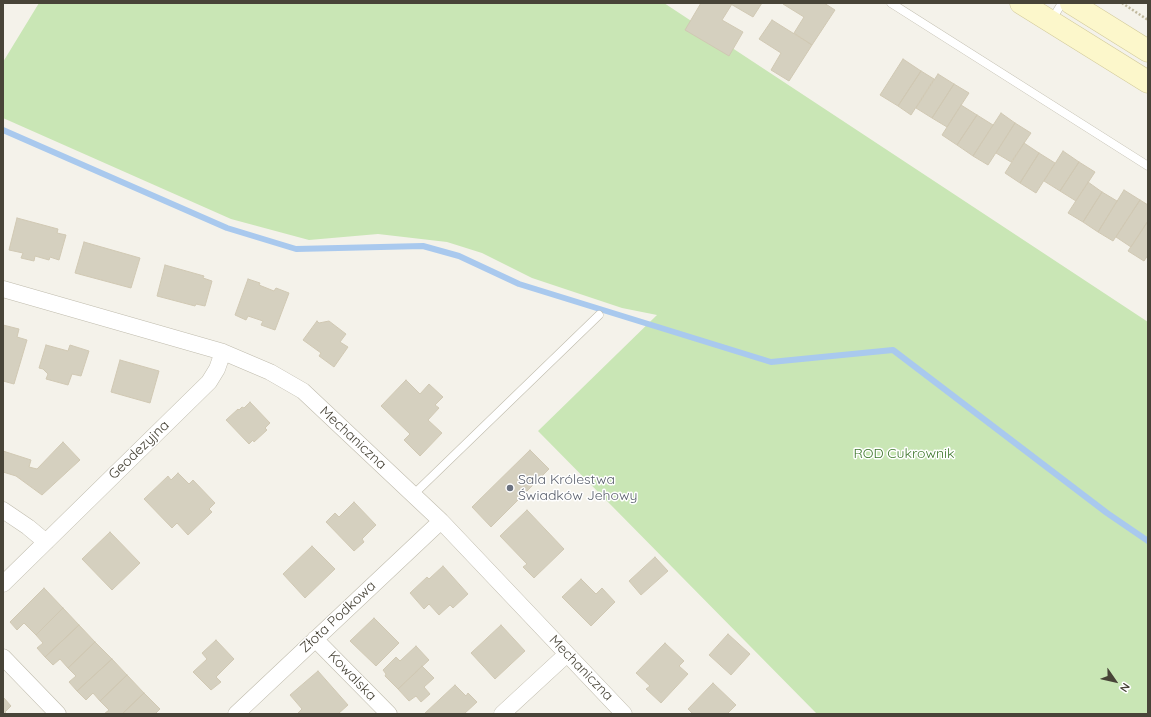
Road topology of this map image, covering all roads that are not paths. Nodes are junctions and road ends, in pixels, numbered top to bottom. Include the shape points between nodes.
1 (891, 3) edge
2 (1021, 3) edge
3 (1062, 3) edge
4 (1071, 3) edge
5 (1050, 21) junction
6 (1148, 51) edge
7 (1148, 82) edge
8 (1148, 166) edge
9 (3, 289) edge
10 (599, 315) dead end
11 (223, 352) junction
12 (414, 494) junction
13 (3, 510) edge
14 (441, 521) junction
15 (46, 542) junction
16 (3, 584) edge
17 (316, 639) junction
18 (567, 654) junction
19 (3, 657) edge
20 (58, 714) edge
21 (236, 714) edge
22 (389, 714) edge
23 (502, 714) edge
24 (624, 714) edge

1 - 8 lane
2 - 5 main road
3 - 5 lane
4 - 6 main road
5 - 7 main road
9 - 11 street, Mechaniczna
10 - 12 lane
11 - 12 street, Mechaniczna via 270,372 303,391
11 - 15 street, Geodezyjna via 209,382
12 - 14 street, Mechaniczna
13 - 15 street
14 - 17 street, Złota Podkowa
14 - 18 street, Mechaniczna
15 - 16 street, Geodezyjna
17 - 21 street, Złota Podkowa
17 - 22 street, Kowalska
18 - 23 street
18 - 24 street, Mechaniczna
19 - 20 street

